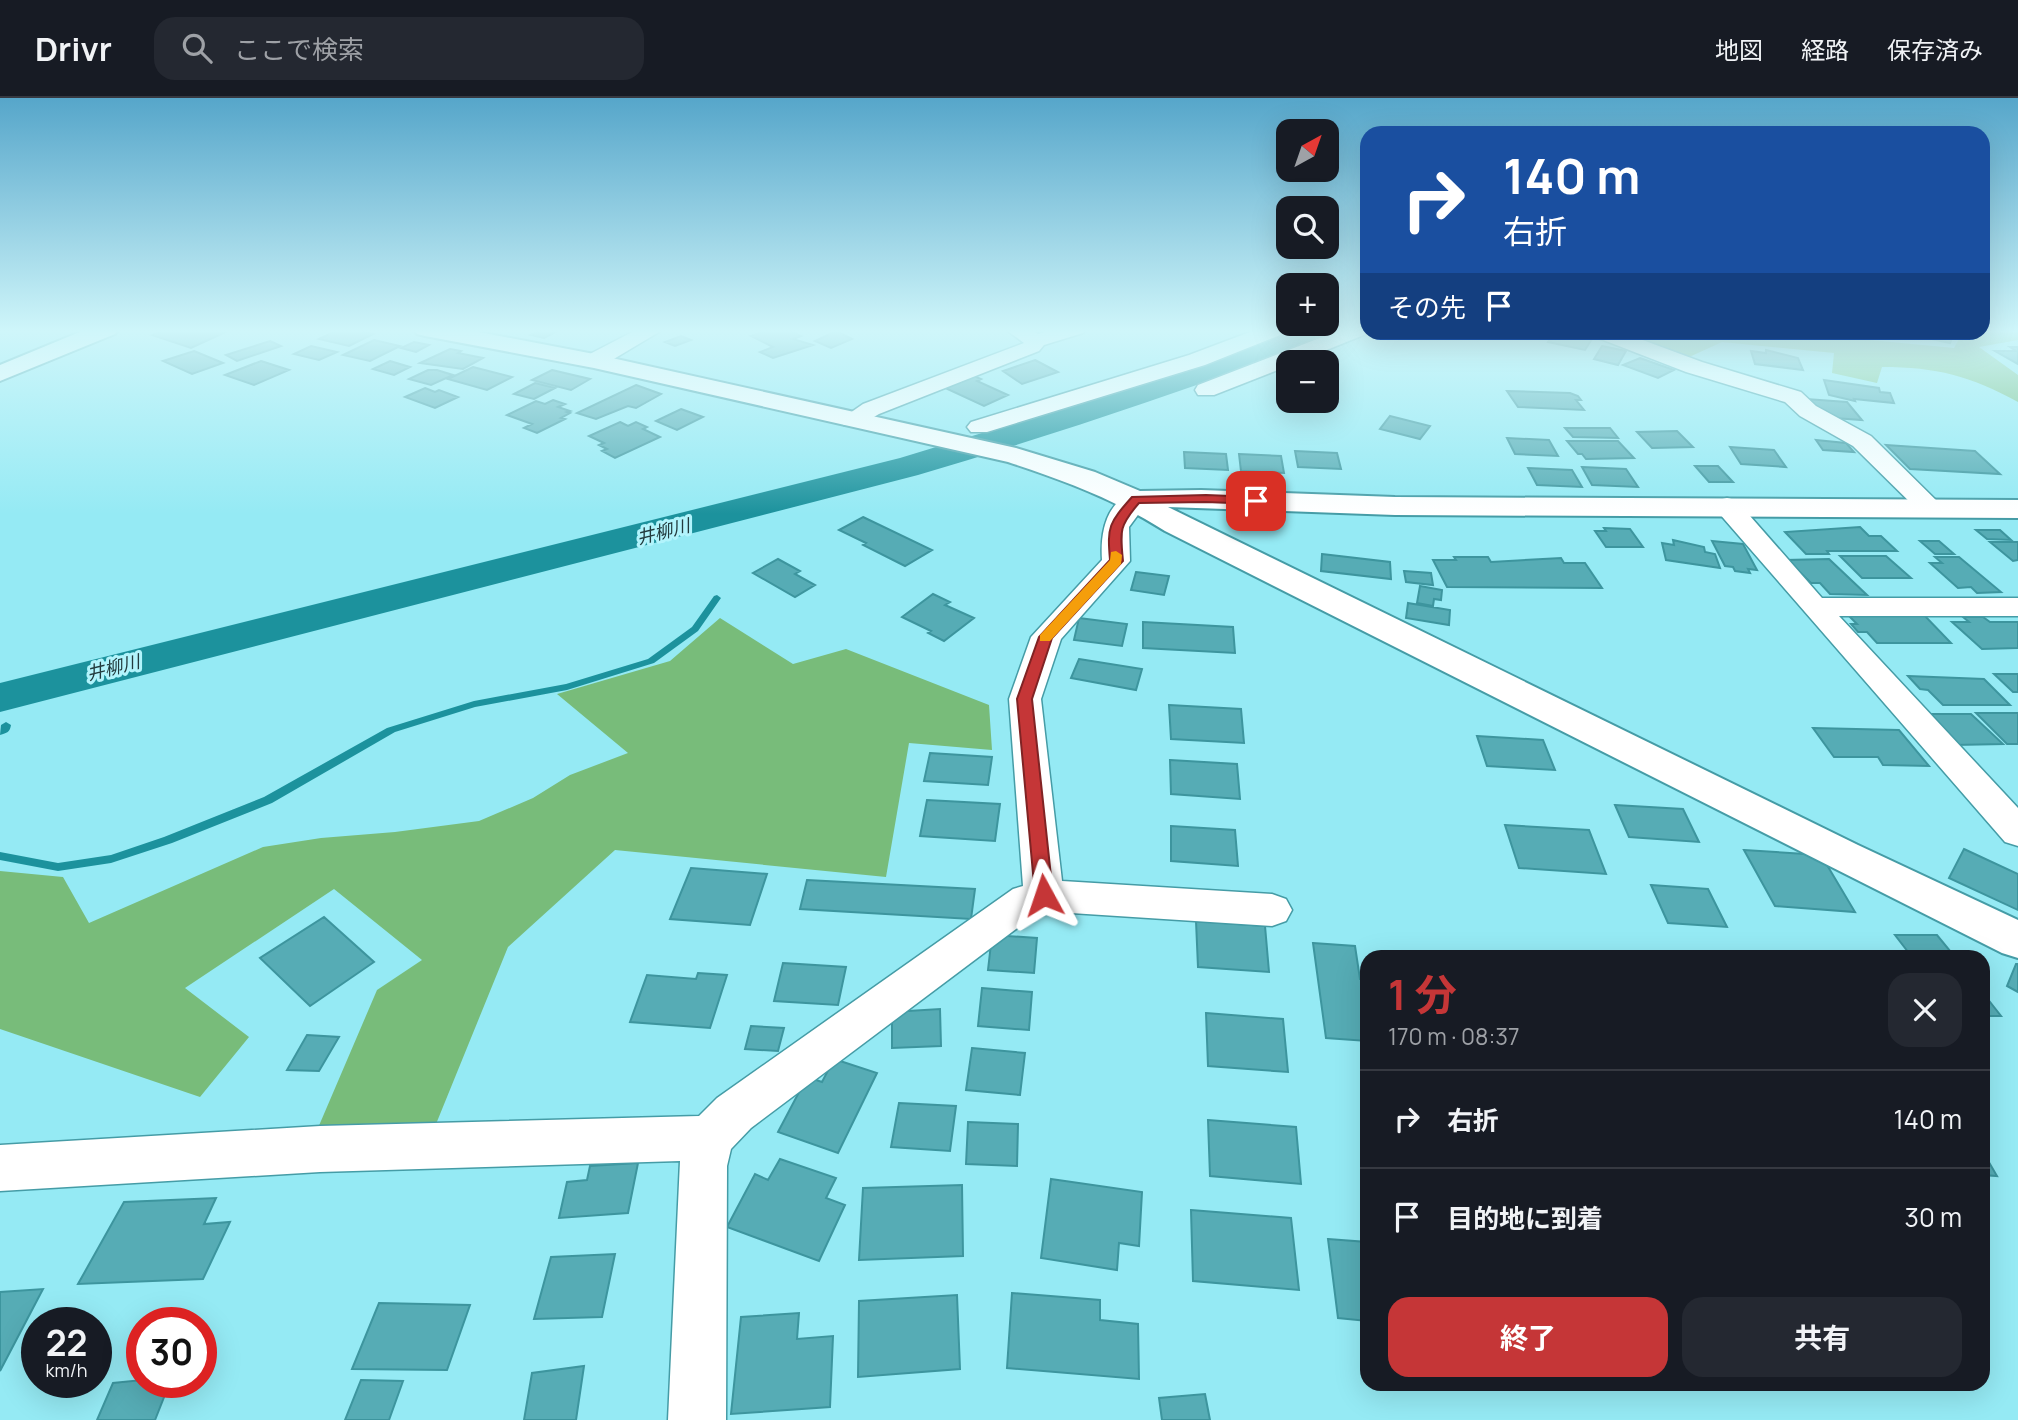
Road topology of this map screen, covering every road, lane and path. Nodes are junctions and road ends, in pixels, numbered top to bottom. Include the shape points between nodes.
1 (724, 391) edge
2 (918, 391) edge
3 (1097, 391) edge
4 (1772, 391) edge
5 (852, 420) junction
6 (979, 427) dead end
7 (1136, 500) junction
8 (1727, 506) junction
9 (1931, 508) junction
10 (2018, 509) edge
11 (1814, 607) junction
12 (2018, 607) edge
13 (2018, 832) edge
14 (1044, 895) junction
15 (1272, 910) dead end
16 (2018, 940) edge
17 (709, 1138) junction
18 (0, 1168) edge
19 (697, 1420) edge

1 - 5 street
2 - 5 street
3 - 6 street
4 - 9 street via 1793,397 1818,418 1853,433
5 - 7 street via 1016,456
7 - 8 street via 1206,498 1356,506
7 - 14 street via 1117,521 1116,561 1046,637 1025,699
7 - 16 street via 1176,525
8 - 9 street
8 - 11 street
9 - 10 street
11 - 12 street
11 - 13 street
14 - 15 street
14 - 17 street via 1027,900 856,1023
17 - 18 street via 320,1149
17 - 19 street via 703,1166

